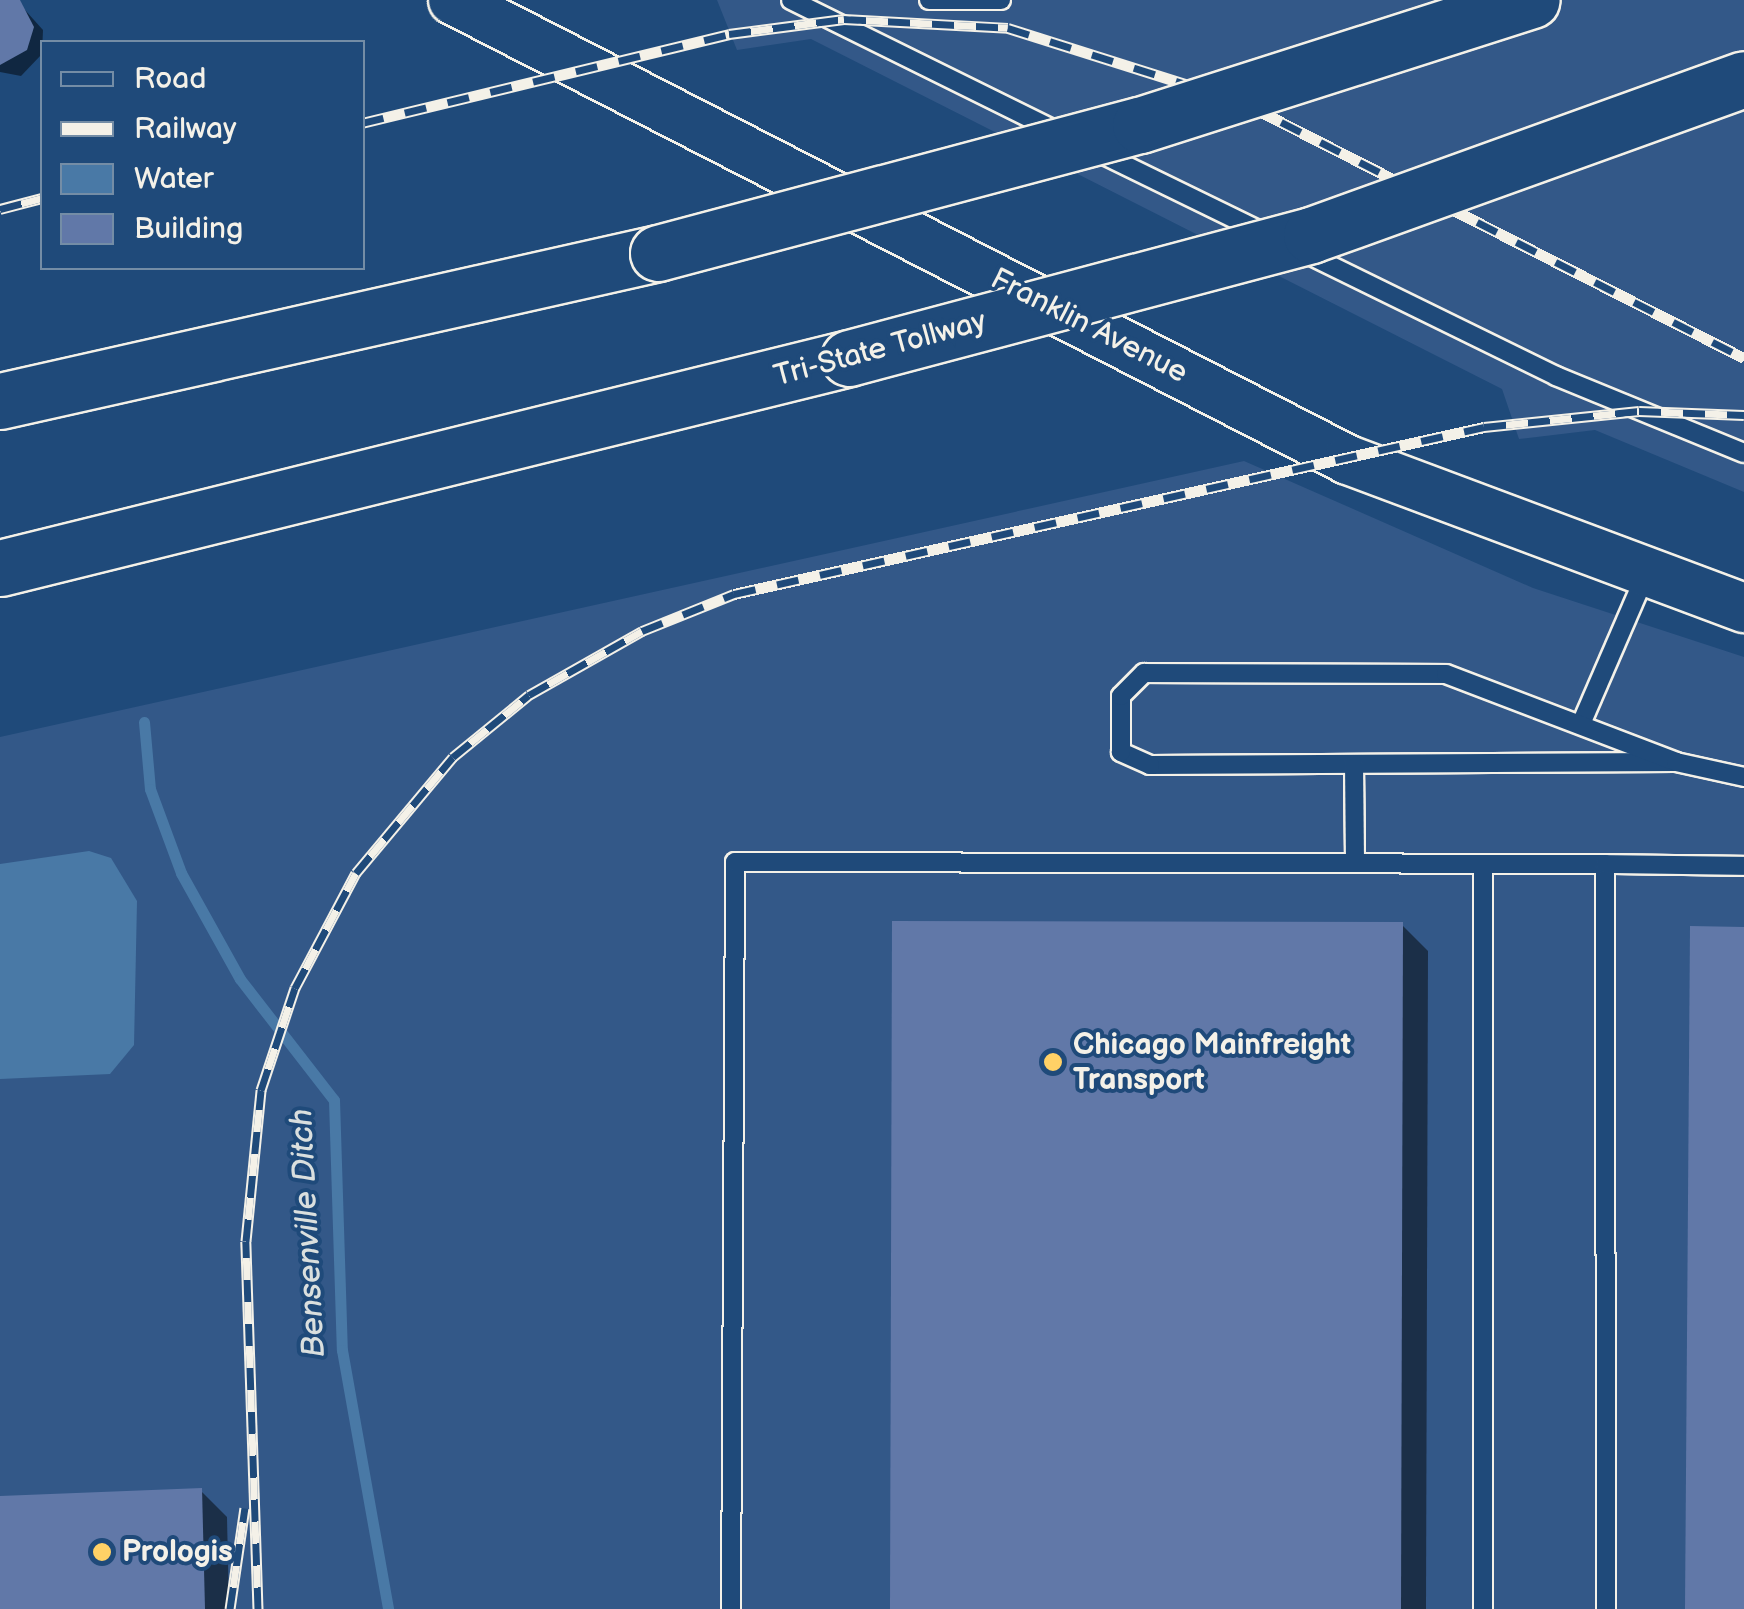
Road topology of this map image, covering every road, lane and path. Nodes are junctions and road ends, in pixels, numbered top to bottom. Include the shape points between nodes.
1 (453, 0) edge
2 (791, 0) edge
3 (928, 0) edge
4 (1001, 0) edge
5 (1532, 0) edge
6 (1744, 80) edge
7 (0, 400) edge
8 (1744, 454) edge
9 (0, 568) edge
10 (1645, 576) junction
11 (1744, 608) edge
12 (1581, 724) junction
13 (1676, 762) junction
14 (1354, 764) junction
15 (1744, 778) edge
16 (1355, 863) junction
17 (1482, 864) junction
18 (1605, 864) junction
19 (1744, 866) edge
20 (730, 1609) edge
21 (1482, 1609) edge
22 (1606, 1609) edge

1 - 10 main road, Franklin Avenue via 1348,460
2 - 8 lane via 1556,376
3 - 4 lane
5 - 7 highway, bridge via 1140,125 658,253
6 - 9 highway, Tri-State Tollway, bridge via 1310,235 849,358
10 - 11 main road, Franklin Avenue
10 - 12 lane
12 - 13 lane
12 - 14 lane via 1446,674 1144,674 1121,696 1121,752 1132,760
13 - 14 lane
13 - 15 lane
14 - 16 lane
16 - 17 lane
16 - 20 lane via 735,862
17 - 18 lane
17 - 21 lane
18 - 19 lane
18 - 22 lane

